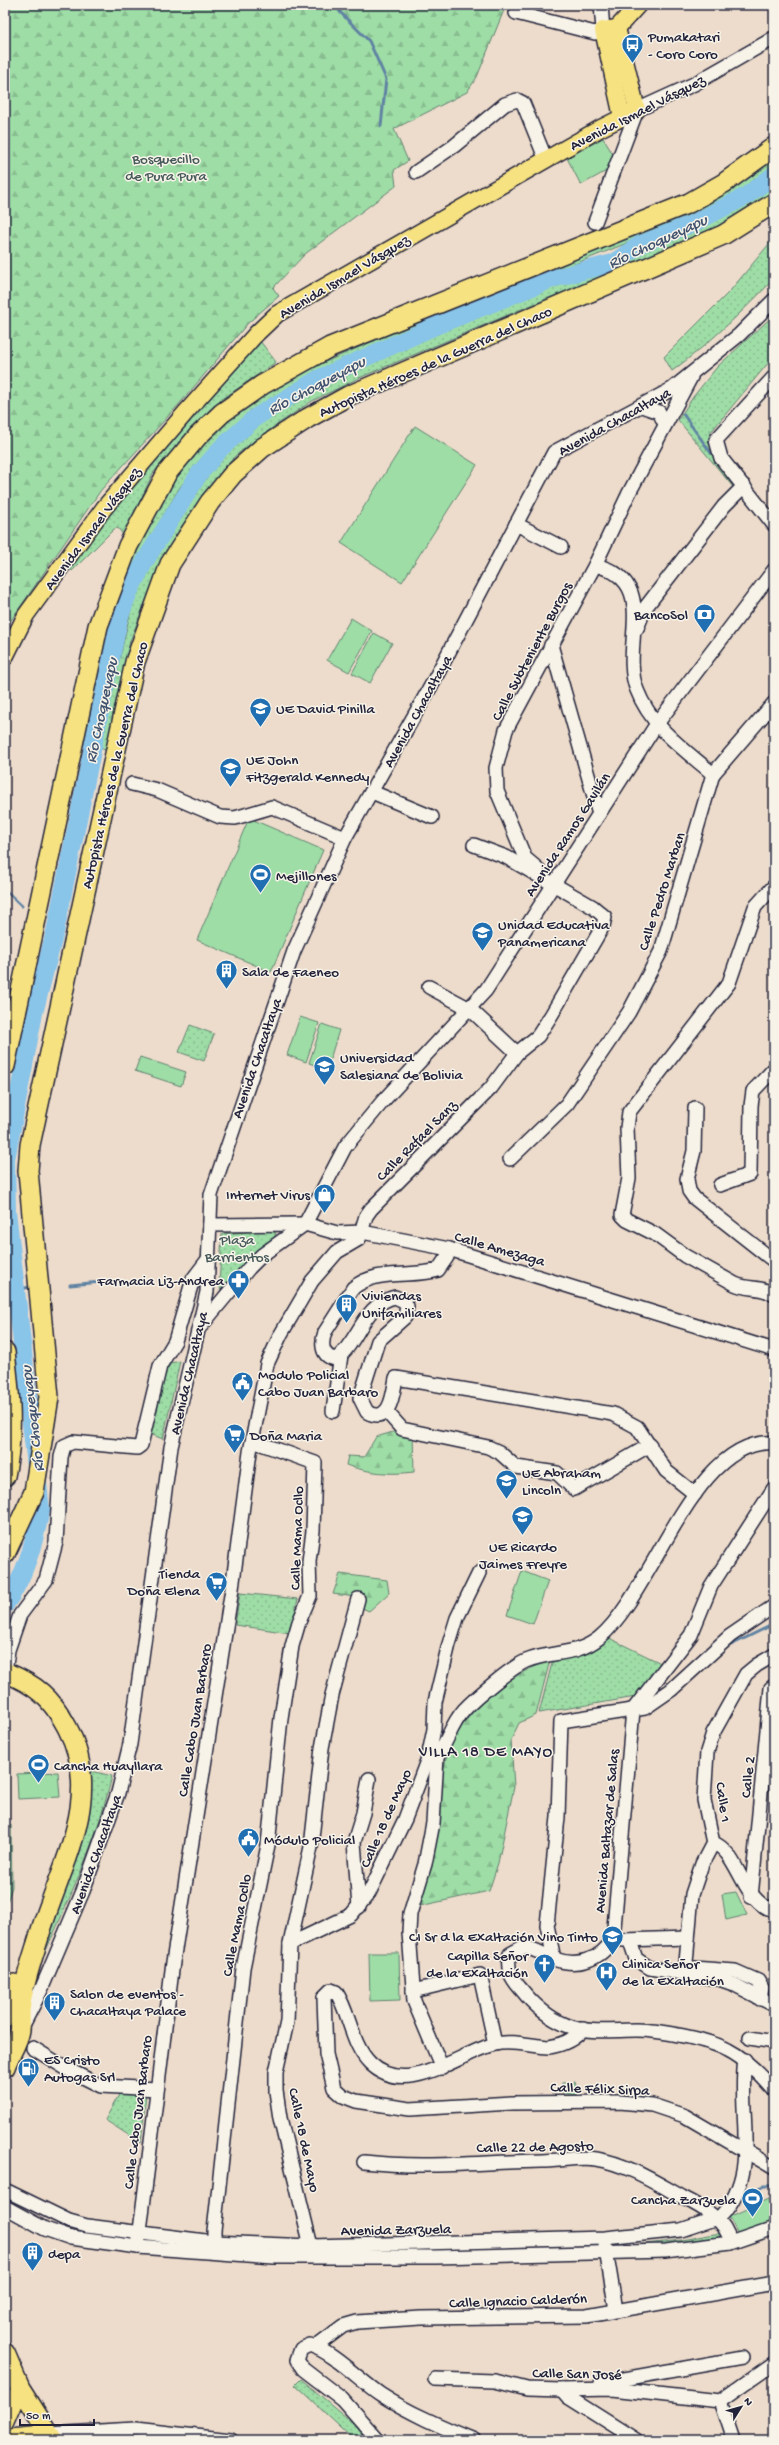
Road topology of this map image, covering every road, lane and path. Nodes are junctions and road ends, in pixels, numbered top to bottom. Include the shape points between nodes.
1 (600, 5) edge
2 (638, 5) edge
3 (516, 13) dead end
4 (610, 29) junction
5 (774, 38) edge
6 (637, 110) junction
7 (622, 116) junction
8 (774, 147) edge
9 (546, 160) junction
10 (416, 172) dead end
11 (774, 203) edge
12 (595, 222) dead end
13 (774, 300) edge
14 (695, 370) junction
15 (774, 377) edge
16 (642, 406) junction
17 (665, 424) junction
18 (744, 486) junction
19 (516, 524) junction
20 (774, 525) edge
21 (561, 547) dead end
22 (595, 565) junction
23 (774, 570) edge
24 (634, 636) junction
25 (551, 645) junction
26 (5, 657) edge
27 (774, 703) edge
28 (656, 725) junction
29 (713, 774) junction
30 (132, 784) dead end
31 (372, 792) junction
32 (599, 814) junction
33 (432, 818) dead end
34 (345, 838) junction
35 (474, 845) dead end
36 (554, 884) junction
37 (774, 886) edge
38 (429, 987) dead end
39 (470, 1009) junction
40 (517, 1053) junction
41 (5, 1066) edge
42 (774, 1069) edge
43 (695, 1108) dead end
44 (510, 1159) dead end
45 (720, 1185) dead end
46 (305, 1224) junction
47 (210, 1225) junction
48 (362, 1232) junction
49 (449, 1250) junction
50 (209, 1258) junction
51 (774, 1261) edge
52 (774, 1295) edge
53 (198, 1329) junction
54 (774, 1350) edge
55 (5, 1352) edge
56 (341, 1355) junction
57 (333, 1411) dead end
58 (386, 1411) junction
59 (253, 1441) junction
60 (774, 1443) edge
61 (650, 1445) junction
62 (5, 1476) edge
63 (774, 1488) edge
64 (695, 1494) junction
65 (5, 1554) edge
66 (479, 1573) dead end
67 (358, 1599) dead end
68 (774, 1606) edge
69 (774, 1655) edge
70 (5, 1672) edge
71 (5, 1683) edge
72 (774, 1686) edge
73 (633, 1710) junction
74 (433, 1758) junction
75 (369, 1779) dead end
76 (713, 1843) junction
77 (751, 1897) junction
78 (359, 1907) junction
79 (774, 1907) edge
80 (688, 1938) junction
81 (613, 1939) junction
82 (630, 1941) junction
83 (290, 1944) junction
84 (56, 1953) junction
85 (554, 1959) junction
86 (685, 1970) junction
87 (413, 1990) junction
88 (20, 2004) junction
89 (774, 2005) edge
90 (5, 2017) edge
91 (12, 2029) edge
92 (583, 2029) junction
93 (750, 2038) dead end
94 (774, 2042) edge
95 (495, 2044) junction
96 (34, 2048) dead end
97 (745, 2060) junction
98 (5, 2065) edge
99 (442, 2068) junction
100 (156, 2089) junction
101 (774, 2090) edge
102 (744, 2149) junction
103 (364, 2162) dead end
104 (774, 2168) edge
105 (5, 2190) edge
106 (5, 2207) edge
107 (716, 2219) junction
108 (774, 2228) edge
109 (605, 2238) junction
110 (139, 2240) junction
111 (730, 2244) junction
112 (311, 2246) junction
113 (214, 2247) junction
114 (606, 2252) junction
115 (774, 2283) edge
116 (616, 2310) junction
117 (315, 2346) junction
118 (5, 2353) edge
119 (742, 2358) dead end
120 (774, 2363) edge
121 (435, 2379) dead end
122 (20, 2388) junction
123 (596, 2389) junction
124 (562, 2390) junction
125 (720, 2401) junction
126 (5, 2423) edge
127 (135, 2434) edge
128 (51, 2437) edge
129 (5, 2438) edge
130 (231, 2440) edge
131 (378, 2440) edge
132 (474, 2440) edge
133 (636, 2440) edge
134 (733, 2440) edge

1 - 4 street
2 - 4 main road
3 - 4 street via 594,33
4 - 6 main road
4 - 7 main road
5 - 6 street, Avenida Ismael Vásquez via 694,84
6 - 7 main road, Avenida Ismael Vásquez
6 - 12 street
7 - 9 main road, Avenida Ismael Vásquez
8 - 41 highway via 724,183 689,203 330,348 290,368 262,384 222,413 176,462 167,473 128,546 98,626
9 - 10 street via 523,103 517,100 505,104 454,146
9 - 26 main road, Avenida Ismael Vásquez via 277,314 192,405 104,508 26,615
11 - 65 highway, Autopista Héroes de la Guerra del Chaco via 723,235 348,396 308,418 262,448 233,474 210,502 170,564 135,662 30,1145 28,1171 48,1360 48,1412 34,1492
13 - 14 street, Avenida Chacaltaya via 739,335
14 - 16 street, Avenida Chacaltaya via 672,389
14 - 17 street, Calle Subteniente Burgos
15 - 18 street via 716,440 721,458
16 - 17 street via 659,412
16 - 19 street, Avenida Chacaltaya via 554,452
17 - 22 street, Calle Subteniente Burgos
18 - 20 street
18 - 24 street via 724,506 645,608
19 - 21 street
19 - 31 street, Avenida Chacaltaya
22 - 24 street via 608,568 626,583 635,601
22 - 25 street, Calle Subteniente Burgos
23 - 28 street, Avenida Ramos Gavilán
24 - 28 street via 632,665 636,688
25 - 32 street
25 - 36 street, Calle Subteniente Burgos via 506,730 496,768 497,791 525,858
27 - 29 street, Calle Pedro Marban
28 - 29 street
28 - 32 street, Avenida Ramos Gavilán
29 - 44 street, Calle Pedro Marban via 661,951 629,1012 567,1104
30 - 34 street via 156,790 220,817 235,818 272,807
31 - 33 street
31 - 34 street, Avenida Chacaltaya
32 - 36 street, Avenida Ramos Gavilán
34 - 47 street, Avenida Chacaltaya via 294,951 274,1006 211,1195
35 - 36 street via 506,857
36 - 39 street, Avenida Ramos Gavilán via 486,990
36 - 40 street, Calle Rafael Sanz via 593,907 604,917 601,933 538,1036
37 - 52 street via 755,907 730,983 629,1112 629,1178 622,1215 655,1234 685,1256 735,1284 764,1289
38 - 39 street
39 - 40 street
39 - 46 street, Avenida Ramos Gavilán via 383,1101 345,1147
40 - 48 street, Calle Rafael Sanz via 491,1088 371,1209 366,1216
42 - 45 street via 754,1092 751,1106 750,1174
43 - 51 street via 694,1152 687,1179 689,1191 694,1198
46 - 47 street, Calle Amezaga
46 - 48 street, Calle Amezaga via 337,1233
46 - 53 street, Avenida Ramos Gavilán via 262,1255
47 - 50 street, Avenida Chacaltaya
48 - 49 street, Calle Amezaga
48 - 59 street, Calle Cabo Juan Barbaro via 359,1239 337,1252 312,1282 281,1334 267,1364
49 - 54 street, Calle Amezaga
49 - 56 street via 438,1270 375,1277 358,1283 325,1332 323,1339 325,1354 336,1359
50 - 53 street, Avenida Chacaltaya via 207,1292
50 - 70 street via 193,1279 175,1341 160,1366 141,1445 137,1448 73,1442 64,1446 61,1456 56,1542 46,1580 20,1615 8,1650
53 - 84 street, Avenida Chacaltaya via 171,1447 130,1744 111,1817
55 - 62 highway via 11,1400 11,1435
56 - 57 street
56 - 58 street via 375,1307 389,1298 400,1298 404,1301 407,1314 378,1341 360,1398 363,1408 370,1413 378,1415
58 - 61 street via 402,1429 488,1447 499,1452 516,1467 557,1473 574,1489
58 - 61 street via 391,1403 396,1378 613,1414 637,1427
59 - 100 street, Calle Cabo Juan Barbaro
59 - 113 street, Calle Mama Ocllo via 315,1463 313,1531 309,1561 310,1596 292,1646 281,1718 263,1880 243,1968
60 - 64 street via 754,1444 731,1454
61 - 64 street via 666,1471
63 - 73 street via 711,1586 691,1635
64 - 74 street via 617,1619 600,1637 583,1649 525,1662 502,1678 464,1710
66 - 74 street, Calle 18 de Mayo via 457,1618 449,1644 435,1702
67 - 83 street, Calle 18 de Mayo via 332,1695 322,1748 311,1847
68 - 73 street via 730,1636 658,1700 645,1708
69 - 76 street, Calle 1 via 746,1674 711,1739 705,1767 704,1800
70 - 88 highway via 24,1680 44,1694 59,1713 72,1737 82,1765 83,1786 78,1823 49,1904
71 - 90 highway via 15,1686 41,1704 55,1723 68,1752 73,1770 74,1789 68,1818
72 - 77 street, Calle 2 via 771,1688
73 - 81 street, Avenida Baltazar de Salas
73 - 85 street via 566,1718 560,1723 558,1817 547,1925
74 - 78 street, Calle 18 de Mayo via 369,1893
74 - 87 street via 433,1823 425,1864 410,1914
75 - 78 street via 363,1813 354,1842
76 - 77 street via 719,1845 733,1862
76 - 80 street, Calle 1 via 702,1864 692,1894
77 - 79 street via 767,1908
78 - 83 street, Calle 18 de Mayo via 330,1927
80 - 82 street
80 - 86 street, Calle 1
81 - 82 street
81 - 85 street via 598,1956 584,1963
82 - 86 street via 636,1959 650,1968
83 - 112 street, Calle 18 de Mayo via 287,2022 276,2072 276,2091 280,2118
84 - 88 street, Avenida Chacaltaya
84 - 91 street, Avenida Chacaltaya via 41,1990
85 - 92 street via 523,1947 510,1954 509,1970 520,1988 545,2012 568,2026
86 - 89 street via 735,1971 758,1981 762,1988 760,1999
87 - 95 street via 480,1975
87 - 99 street via 418,2011
88 - 91 highway
91 - 98 highway
92 - 95 street via 572,2039 549,2047
92 - 97 street via 614,2032 636,2030 672,2035 727,2049
93 - 94 street
95 - 99 street
96 - 100 street via 101,2086
97 - 101 street
97 - 102 street
99 - 102 street, Calle Félix Sirpa via 414,2076 396,2075 376,2068 364,2055 338,1995 332,1990 326,1993 323,2010 326,2054 334,2088 343,2096 356,2101 410,2108 512,2103 620,2102 652,2105 685,2116
100 - 110 street, Calle Cabo Juan Barbaro
102 - 104 street, Calle Félix Sirpa
102 - 107 street via 743,2179 724,2213
103 - 107 street, Calle 22 de Agosto via 427,2167 595,2158 643,2176 706,2210
105 - 110 street, Avenida Zarzuela via 69,2221
106 - 110 street, Avenida Zarzuela via 56,2234 93,2242
107 - 109 street, Avenida Zarzuela via 675,2231
107 - 111 street, Calle 22 de Agosto via 726,2232
108 - 111 street, Avenida Zarzuela
109 - 112 street, Avenida Zarzuela
109 - 114 street
110 - 113 street, Avenida Zarzuela
111 - 114 street, Avenida Zarzuela via 665,2251
112 - 113 street, Avenida Zarzuela
113 - 114 street, Avenida Zarzuela via 274,2257 436,2257
114 - 116 street
115 - 116 street, Calle Ignacio Calderón
116 - 117 street, Calle Ignacio Calderón via 563,2317 421,2318 357,2322 343,2326
117 - 131 street via 310,2345 299,2353 297,2360 303,2370 342,2400
117 - 132 street via 397,2404
118 - 122 highway
119 - 123 street via 601,2383
120 - 125 street
121 - 124 street, Calle San José via 494,2381 527,2389
122 - 126 main road
122 - 128 highway
123 - 124 street, Calle San José
123 - 125 street, Calle San José
124 - 133 street via 568,2397
125 - 134 street
127 - 128 street
127 - 130 street
128 - 129 main road

